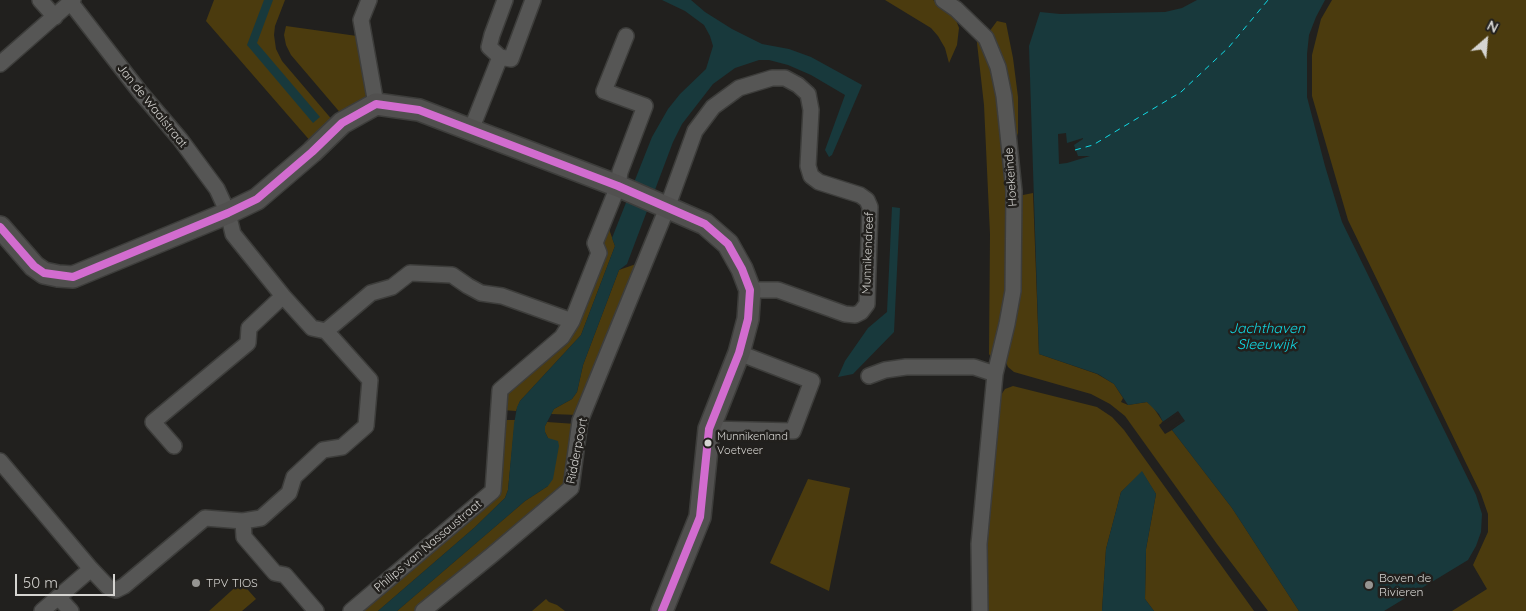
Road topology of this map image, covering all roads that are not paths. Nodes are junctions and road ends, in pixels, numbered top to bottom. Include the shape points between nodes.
1 (40, 0) edge
2 (368, 0) edge
3 (505, 0) edge
4 (533, 0) edge
5 (943, 0) edge
6 (72, 1) edge
7 (55, 17) junction
8 (626, 36) dead end
9 (500, 57) junction
10 (0, 64) edge
11 (376, 104) junction
12 (471, 130) junction
13 (623, 189) junction
14 (661, 205) junction
15 (228, 213) junction
16 (0, 227) edge
17 (750, 290) junction
18 (283, 296) junction
19 (572, 321) junction
20 (326, 331) junction
21 (739, 353) junction
22 (995, 374) junction
23 (869, 376) dead end
24 (709, 429) junction
25 (174, 446) dead end
26 (0, 461) edge
27 (244, 521) junction
28 (91, 569) junction
29 (58, 597) junction
30 (42, 611) edge
31 (71, 611) edge
32 (316, 611) edge
33 (351, 611) edge
34 (423, 611) edge
35 (662, 611) edge
36 (980, 611) edge

1 - 7 street
2 - 11 street via 361,20
3 - 9 street via 490,46
4 - 9 street via 511,58
5 - 22 street, Hoekeinde via 986,38 998,67 1004,96 1014,191 1012,291
6 - 7 street
6 - 15 street, Jan de Waalstraat via 202,168
7 - 10 street
8 - 13 street, Philips van Nassaustraat via 604,91 645,106 620,172
9 - 12 street
11 - 12 street via 419,110
11 - 15 street via 342,123 257,198
12 - 13 street
13 - 14 street
13 - 19 street, Philips van Nassaustraat via 595,243 599,253
14 - 17 street via 705,224 728,244
14 - 17 street, Munnikendreef via 695,131 713,107 739,88 772,78 785,78 808,94 811,110 808,166 811,176 819,182 860,195 870,207 867,304 855,315 845,314 778,290
14 - 34 street, Ridderpoort via 580,421 571,488
15 - 16 street via 73,277 44,273
15 - 18 street, Jan de Waalstraat via 233,234
17 - 21 street via 748,319
18 - 20 street, Jan de Waalstraat via 312,328
18 - 25 street via 249,328 248,343 153,422
19 - 20 street via 502,296 482,293 452,275 410,273 392,287 370,293
19 - 33 street, Philips van Nassaustraat via 562,337 500,390 493,491
20 - 27 street via 370,380 366,426 342,447 323,450 294,477 289,493 261,518
21 - 24 street
21 - 24 street via 812,381 793,431
22 - 23 street via 974,367 915,367 886,370
22 - 36 street, Hoekeinde via 979,544
24 - 35 street via 700,517
26 - 28 street
27 - 28 street via 205,518 116,590 108,587
27 - 32 street via 244,537 275,573 285,575
28 - 29 street
29 - 30 street
29 - 31 street

